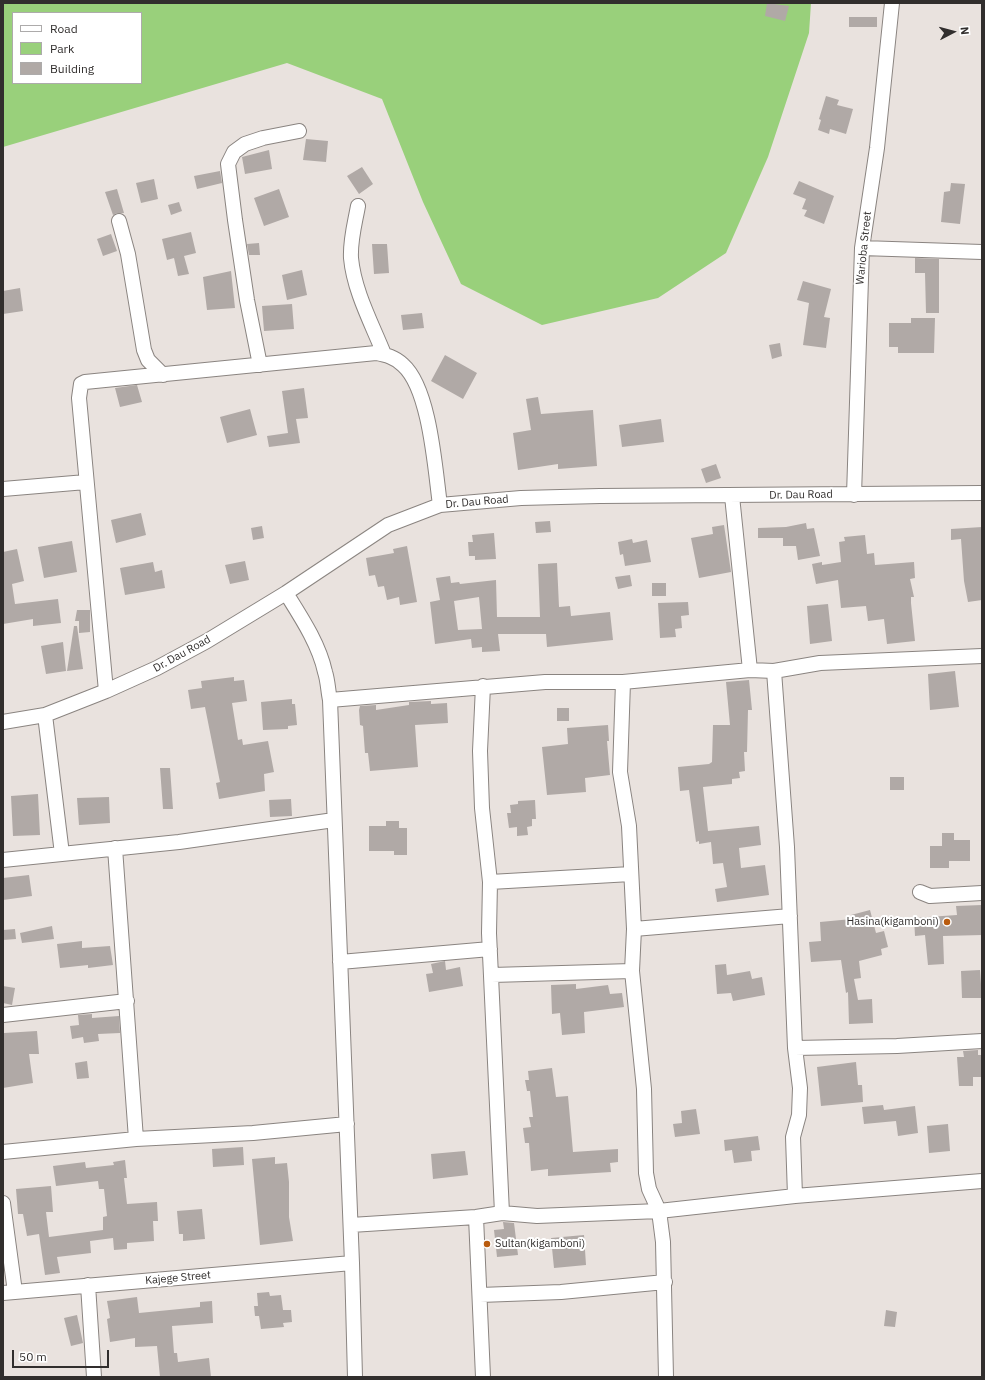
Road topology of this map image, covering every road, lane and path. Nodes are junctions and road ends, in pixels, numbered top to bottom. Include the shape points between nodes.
1 (892, 3) edge
2 (299, 131) dead end
3 (358, 206) dead end
4 (119, 221) dead end
5 (862, 248) junction
6 (982, 252) edge
7 (384, 354) junction
8 (260, 365) junction
9 (163, 375) junction
10 (86, 482) junction
11 (3, 489) edge
12 (982, 493) edge
13 (854, 495) junction
14 (732, 496) junction
15 (440, 505) junction
16 (286, 593) junction
17 (982, 656) edge
18 (750, 670) junction
19 (774, 671) junction
20 (623, 682) junction
21 (483, 686) junction
22 (106, 691) junction
23 (330, 700) junction
24 (45, 715) junction
25 (3, 722) edge
26 (334, 820) junction
27 (115, 848) junction
28 (62, 854) junction
29 (3, 860) edge
30 (631, 874) junction
31 (490, 882) junction
32 (920, 892) dead end
33 (982, 893) edge
34 (790, 916) junction
35 (634, 929) junction
36 (490, 949) junction
37 (340, 962) junction
38 (632, 971) junction
39 (492, 975) junction
40 (127, 1001) junction
41 (3, 1015) edge
42 (982, 1041) edge
43 (795, 1048) junction
44 (346, 1124) junction
45 (136, 1139) junction
46 (3, 1152) edge
47 (982, 1181) edge
48 (795, 1196) junction
49 (3, 1204) edge
50 (659, 1211) junction
51 (502, 1212) junction
52 (476, 1216) junction
53 (351, 1225) junction
54 (352, 1263) junction
55 (665, 1282) junction
56 (88, 1285) junction
57 (9, 1293) edge
58 (480, 1295) junction
59 (94, 1377) edge
60 (355, 1377) edge
61 (483, 1377) edge
62 (666, 1377) edge

1 - 5 street, Warioba Street via 877,148
2 - 8 street via 245,144 234,152 228,164 245,286
3 - 7 street via 352,239 352,258 361,297
4 - 9 street via 128,254 144,350 148,360
5 - 6 street
5 - 13 street, Warioba Street
7 - 8 street via 376,352
7 - 15 street via 404,365 424,402
8 - 9 street
9 - 10 street via 81,384 79,398
10 - 11 street
10 - 22 street
12 - 13 street, Dr. Dau Road
13 - 14 street, Dr. Dau Road
14 - 15 street, Dr. Dau Road via 521,498
14 - 18 street
15 - 16 street, Dr. Dau Road via 388,525
16 - 22 street, Dr. Dau Road via 157,668
16 - 23 street via 318,652
17 - 19 street via 820,663
18 - 19 street
18 - 20 street
19 - 34 street
20 - 21 street via 545,682
20 - 30 street via 620,772 629,826
21 - 23 street
21 - 31 street via 481,794
22 - 24 street, Dr. Dau Road
23 - 26 street
24 - 25 street, Dr. Dau Road
24 - 28 street
26 - 27 street via 179,842
26 - 37 street
27 - 28 street
27 - 40 street
28 - 29 street
30 - 31 street
30 - 35 street
31 - 36 street
32 - 33 street via 930,896
34 - 35 street
34 - 43 street
35 - 38 street
36 - 37 street
36 - 39 street
37 - 44 street
38 - 39 street
38 - 50 street via 644,1089 646,1173 649,1189
39 - 51 street
40 - 41 street
40 - 45 street
42 - 43 street
43 - 48 street via 800,1088 793,1137
44 - 45 street via 253,1133
44 - 53 street
45 - 46 street
47 - 48 street
48 - 50 street
49 - 57 street
50 - 51 street via 537,1216
50 - 55 street
51 - 52 street
52 - 53 street
52 - 58 street
53 - 54 street
54 - 56 street, Kajege Street
54 - 60 street
55 - 58 street via 562,1292
55 - 62 street
56 - 57 street, Kajege Street
56 - 59 street
58 - 61 street

